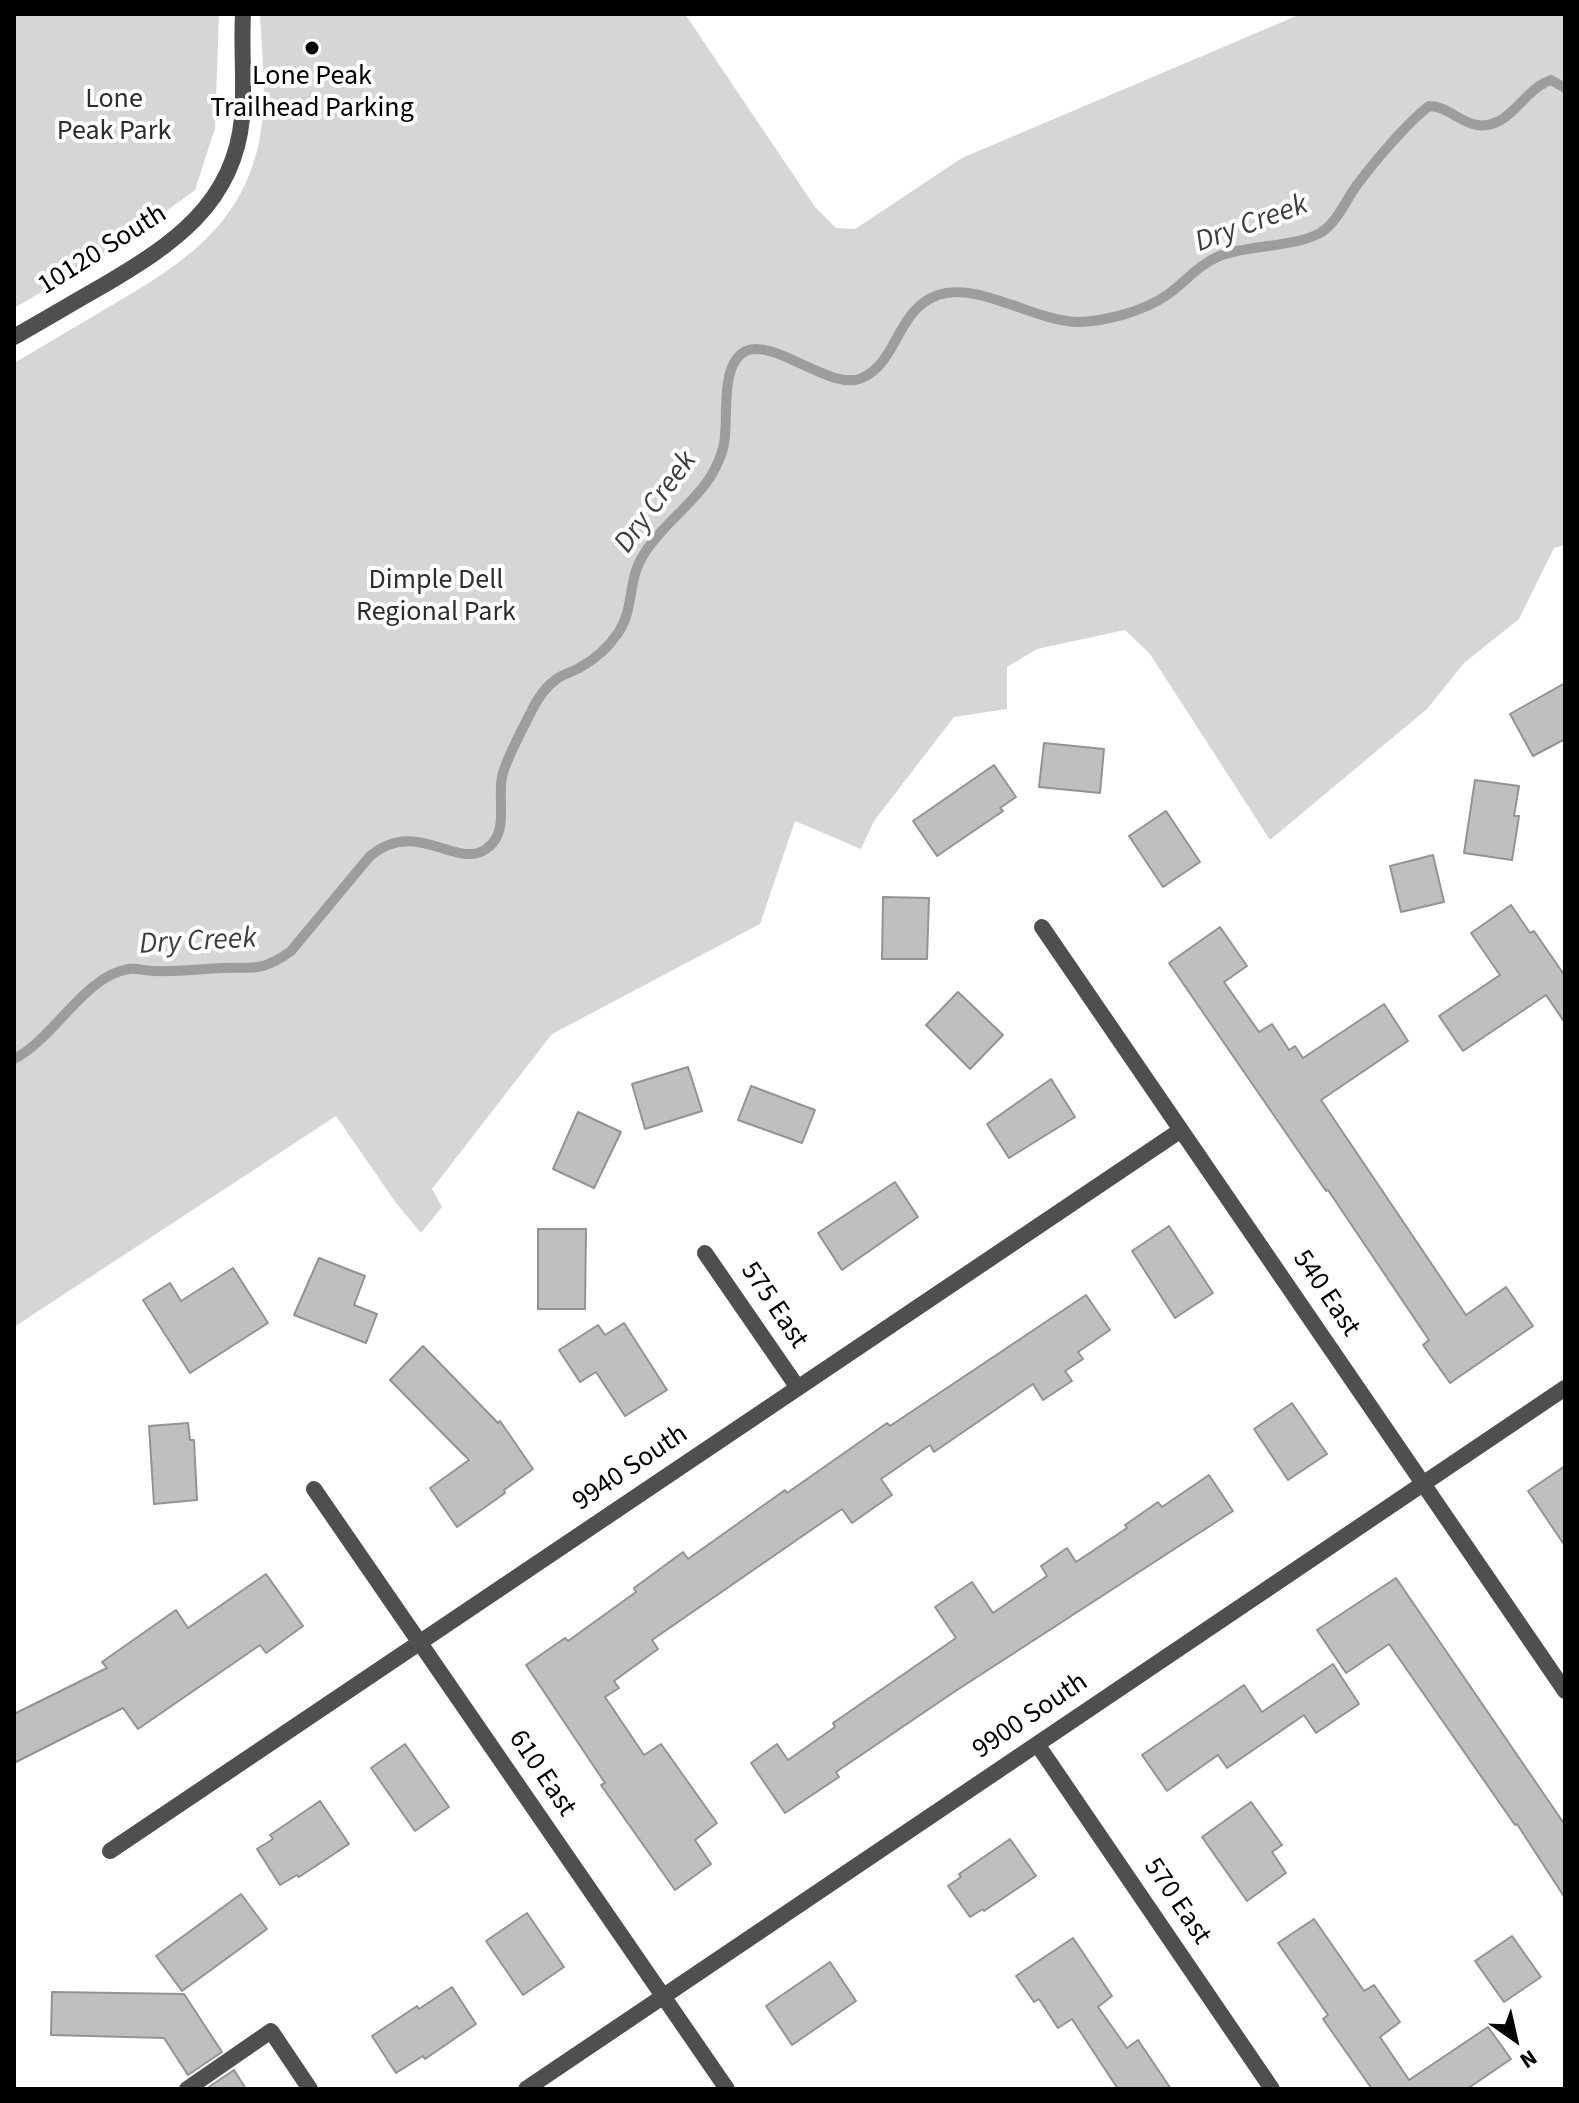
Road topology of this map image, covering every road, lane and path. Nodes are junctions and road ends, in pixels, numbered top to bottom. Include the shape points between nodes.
1 (243, 14) edge
2 (14, 337) edge
3 (1042, 927) dead end
4 (1181, 1130) junction
5 (705, 1253) dead end
6 (798, 1388) junction
7 (1565, 1388) edge
8 (1423, 1484) junction
9 (314, 1489) dead end
10 (420, 1643) junction
11 (1565, 1691) edge
12 (1037, 1744) junction
13 (110, 1851) dead end
14 (663, 1997) junction
15 (187, 2089) edge
16 (310, 2089) edge
17 (526, 2089) edge
18 (727, 2089) edge
19 (1272, 2089) edge

1 - 2 street, 10120 South via 242,119 234,157 217,193 193,225 162,250
3 - 4 street, 540 East
4 - 6 street, 9940 South
4 - 8 street, 540 East
5 - 6 street, 575 East
6 - 10 street, 9940 South
7 - 8 street, 9900 South
8 - 11 street, 540 East
8 - 12 street, 9900 South
9 - 10 street, 610 East
10 - 13 street, 9940 South
10 - 14 street, 610 East
12 - 14 street, 9900 South
12 - 19 street, 570 East
14 - 17 street, 9900 South
14 - 18 street, 610 East
15 - 16 street via 271,2031

